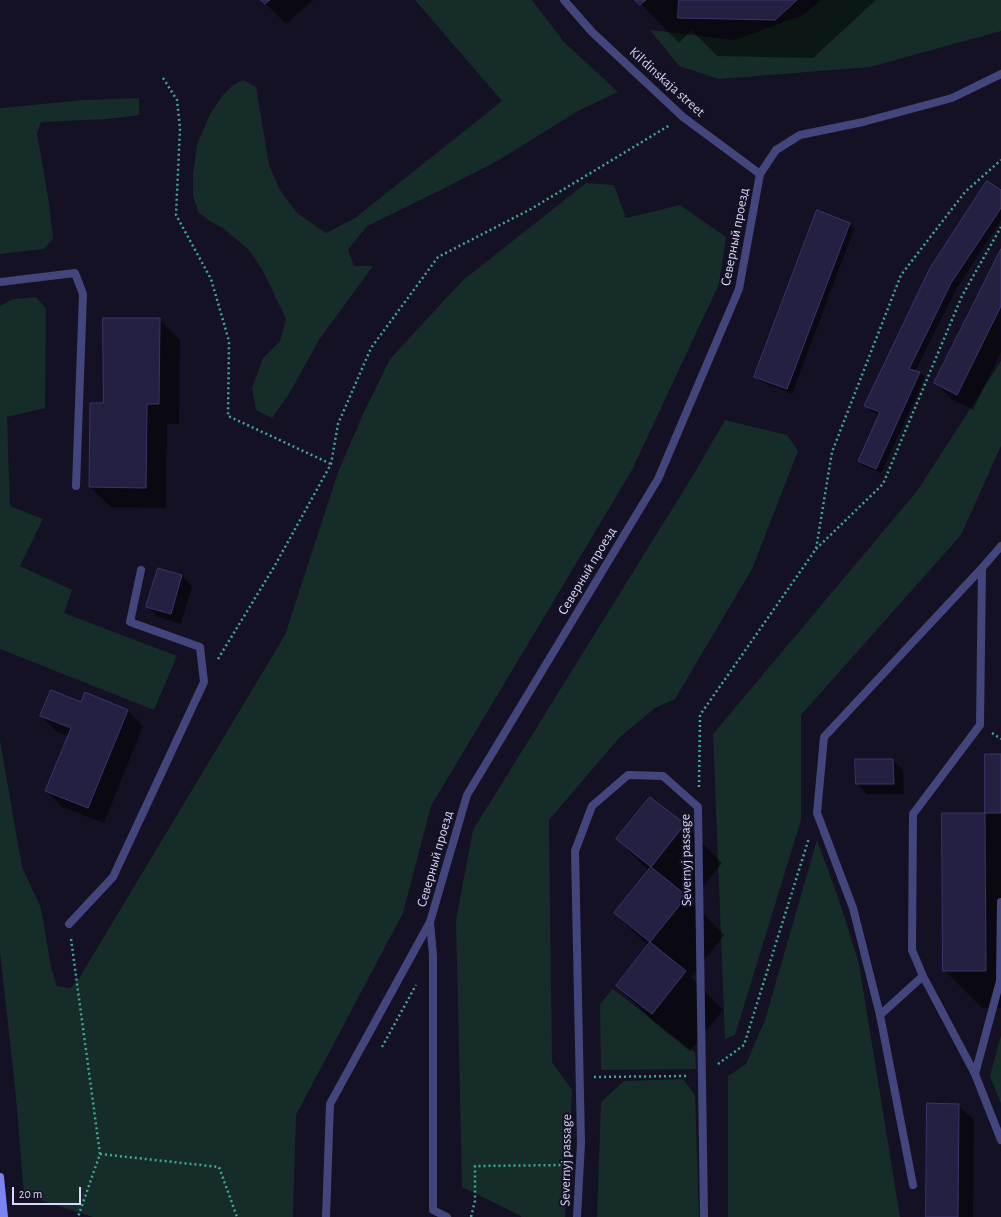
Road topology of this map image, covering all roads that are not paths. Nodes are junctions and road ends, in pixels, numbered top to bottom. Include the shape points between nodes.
1 (564, 0) edge
2 (1001, 74) edge
3 (760, 174) junction
4 (0, 282) edge
5 (76, 486) dead end
6 (1001, 546) edge
7 (982, 568) junction
8 (141, 570) dead end
9 (1001, 902) edge
10 (430, 922) junction
11 (69, 924) road end
12 (923, 976) junction
13 (880, 1016) junction
14 (975, 1074) junction
15 (1001, 1140) edge
16 (0, 1177) edge
17 (913, 1185) dead end
18 (4, 1217) edge
19 (326, 1217) edge
20 (447, 1217) edge
21 (577, 1217) edge
22 (704, 1217) edge

1 - 3 street, Kil'dinskaja street via 592,32 683,117
2 - 3 street, Северный проезд via 952,98 863,122 800,135 776,150
3 - 10 street, Северный проезд via 739,289 658,479 467,795
4 - 5 street via 75,273 83,294
6 - 7 street
7 - 12 street via 980,725 913,814 912,950
7 - 13 street via 824,737 817,813 853,908
8 - 11 street via 130,622 200,646 204,682 113,877
9 - 14 street via 1000,981
10 - 19 street, Северный проезд via 330,1104
10 - 20 street via 433,955 433,1210
12 - 13 street
12 - 14 street
13 - 17 street
14 - 15 street
16 - 18 main road
21 - 22 street, Severnyj passage via 581,1143 575,851 592,806 628,775 663,776 698,807

